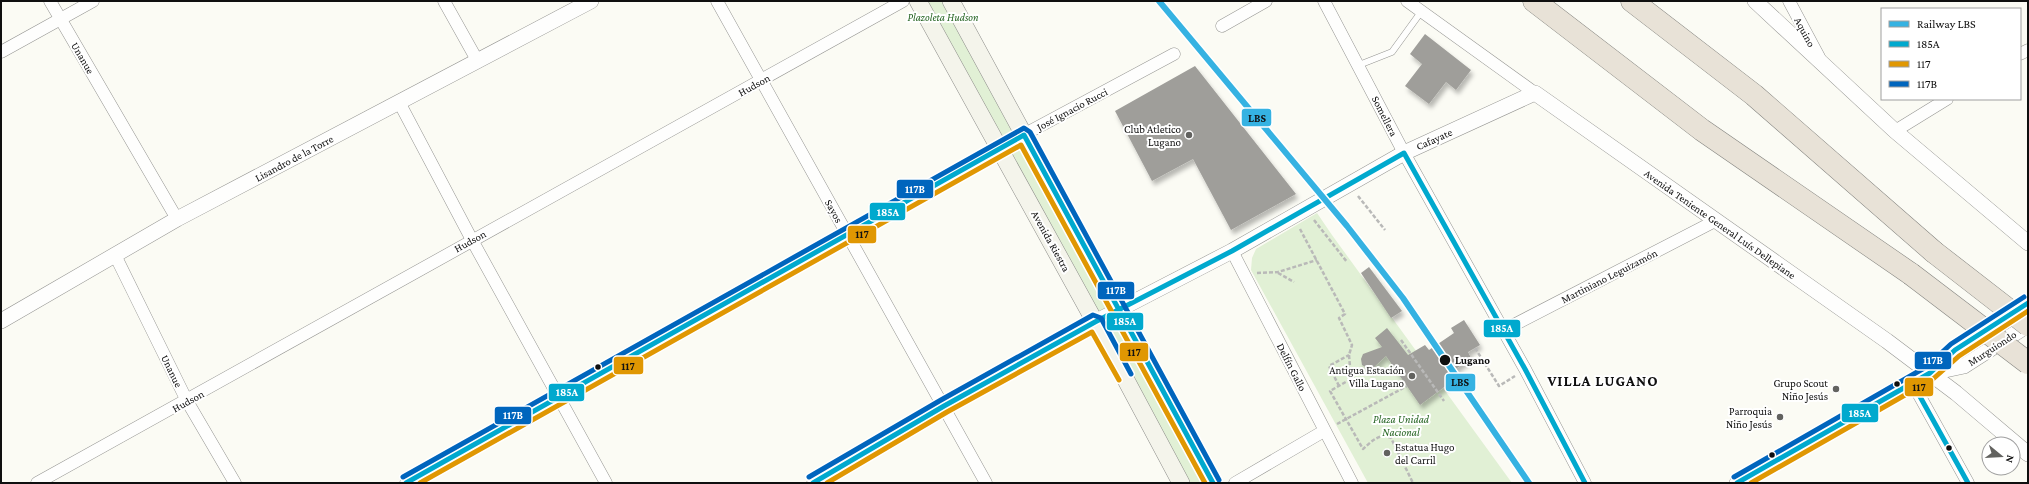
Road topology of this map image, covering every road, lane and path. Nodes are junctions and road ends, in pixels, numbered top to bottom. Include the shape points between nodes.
1 (50, 1) edge
2 (93, 1) edge
3 (444, 1) edge
4 (591, 1) edge
5 (717, 1) edge
6 (903, 1) edge
7 (918, 1) edge
8 (951, 1) edge
9 (1266, 1) edge
10 (1324, 1) edge
11 (1407, 1) edge
12 (1534, 1) edge
13 (1632, 1) edge
14 (1755, 1) edge
15 (1789, 1) edge
16 (1421, 12) junction
17 (61, 20) junction
18 (1222, 26) dead end
19 (1, 52) edge
20 (1174, 54) dead end
21 (477, 60) junction
22 (1822, 64) junction
23 (1359, 66) junction
24 (761, 81) junction
25 (1535, 93) junction
26 (1945, 100) edge
27 (399, 102) junction
28 (1895, 131) junction
29 (1024, 135) junction
30 (999, 148) junction
31 (1404, 153) junction
32 (1349, 184) junction
33 (1299, 213) junction
34 (177, 220) junction
35 (1715, 221) junction
36 (1385, 230) dead end
37 (847, 234) junction
38 (472, 240) junction
39 (2028, 243) edge
40 (1232, 252) junction
41 (115, 256) junction
42 (1317, 260) junction
43 (1347, 262) dead end
44 (1278, 272) junction
45 (1244, 274) junction
46 (1294, 282) dead end
47 (2028, 303) edge
48 (1119, 310) junction
49 (1, 321) edge
50 (1096, 322) junction
51 (2028, 325) edge
52 (1504, 330) junction
53 (1401, 340) dead end
54 (1475, 348) dead end
55 (1349, 355) junction
56 (2028, 363) edge
57 (1525, 369) junction
58 (1930, 373) junction
59 (1913, 384) junction
60 (1339, 386) junction
61 (1407, 386) dead end
62 (558, 398) junction
63 (187, 401) junction
64 (1444, 401) dead end
65 (944, 406) junction
66 (1346, 419) junction
67 (1324, 431) junction
68 (2028, 454) edge
69 (37, 483) edge
70 (234, 483) edge
71 (406, 483) edge
72 (606, 483) edge
73 (813, 483) edge
74 (986, 483) edge
75 (1182, 483) edge
76 (1213, 483) edge
77 (1234, 483) edge
78 (1352, 483) edge
79 (1414, 483) edge
80 (1585, 483) edge
81 (1737, 483) edge
82 (1968, 483) edge

1 - 17 street, Unanue
2 - 17 street
3 - 21 street
4 - 21 street, Lisandro de la Torre
5 - 24 street, Sayos
6 - 24 street, Hudson
7 - 30 main road, Avenida Riestra
8 - 29 main road
9 - 18 street
10 - 23 street, Somellera
11 - 16 street, Avenida Teniente General Luís Dellepiane
12 - 56 highway, bridge via 1702,130 1911,274
13 - 51 highway, bridge via 1754,95 1934,252
14 - 22 street
15 - 22 street, Aquino
16 - 23 lane via 1392,52
16 - 25 street, Avenida Teniente General Luís Dellepiane
17 - 19 street
17 - 34 street, Unanue
20 - 29 street, José Ignacio Rucci
21 - 27 street, Lisandro de la Torre
22 - 28 street
23 - 31 street, Somellera
24 - 37 street, Sayos
24 - 38 street, Hudson
25 - 31 street, Cafayate
25 - 35 street, Avenida Teniente General Luís Dellepiane
26 - 28 street
27 - 34 street, Lisandro de la Torre
27 - 38 street
28 - 39 street
29 - 30 street, José Ignacio Rucci
29 - 48 main road
30 - 37 street, José Ignacio Rucci
30 - 50 main road, Avenida Riestra
31 - 32 street, Cafayate
31 - 52 street, Somellera
32 - 33 street, Cafayate
32 - 36 path
33 - 40 street, Cafayate
33 - 42 path
33 - 43 path
34 - 41 street, Lisandro de la Torre
35 - 52 street, Martiniano Leguizamón
35 - 58 street, Avenida Teniente General Luís Dellepiane
37 - 62 street, José Ignacio Rucci
37 - 65 street, Sayos
38 - 62 street
38 - 63 street, Hudson
40 - 45 street, Delfín Gallo
40 - 48 street, Cafayate
41 - 49 street, Lisandro de la Torre
41 - 63 street, Unanue
42 - 44 path
42 - 55 path via 1345,314 1338,318 1352,345
44 - 45 path
44 - 46 path
45 - 67 street, Delfín Gallo
47 - 58 street, Murguiondo via 1955,350
48 - 50 street, Cafayate
48 - 76 main road
50 - 65 street, Cafayate
50 - 75 main road, Avenida Riestra
51 - 58 street, Murguiondo via 1964,366
52 - 57 street, Somellera
53 - 64 path
54 - 57 path via 1499,386
55 - 60 path via 1351,379
55 - 60 path via 1329,366
57 - 80 street, Somellera
58 - 59 street, Murguiondo
58 - 68 street, Avenida Teniente General Luís Dellepiane
59 - 81 street, Murguiondo
59 - 82 street
60 - 66 path via 1330,390
61 - 66 path
62 - 71 street, José Ignacio Rucci
62 - 72 street
63 - 69 street, Hudson
63 - 70 street, Unanue
65 - 73 street, Cafayate
65 - 74 street, Sayos
66 - 67 path
66 - 79 path via 1363,449 1376,438 1391,438
67 - 77 street
67 - 78 street, Delfín Gallo

